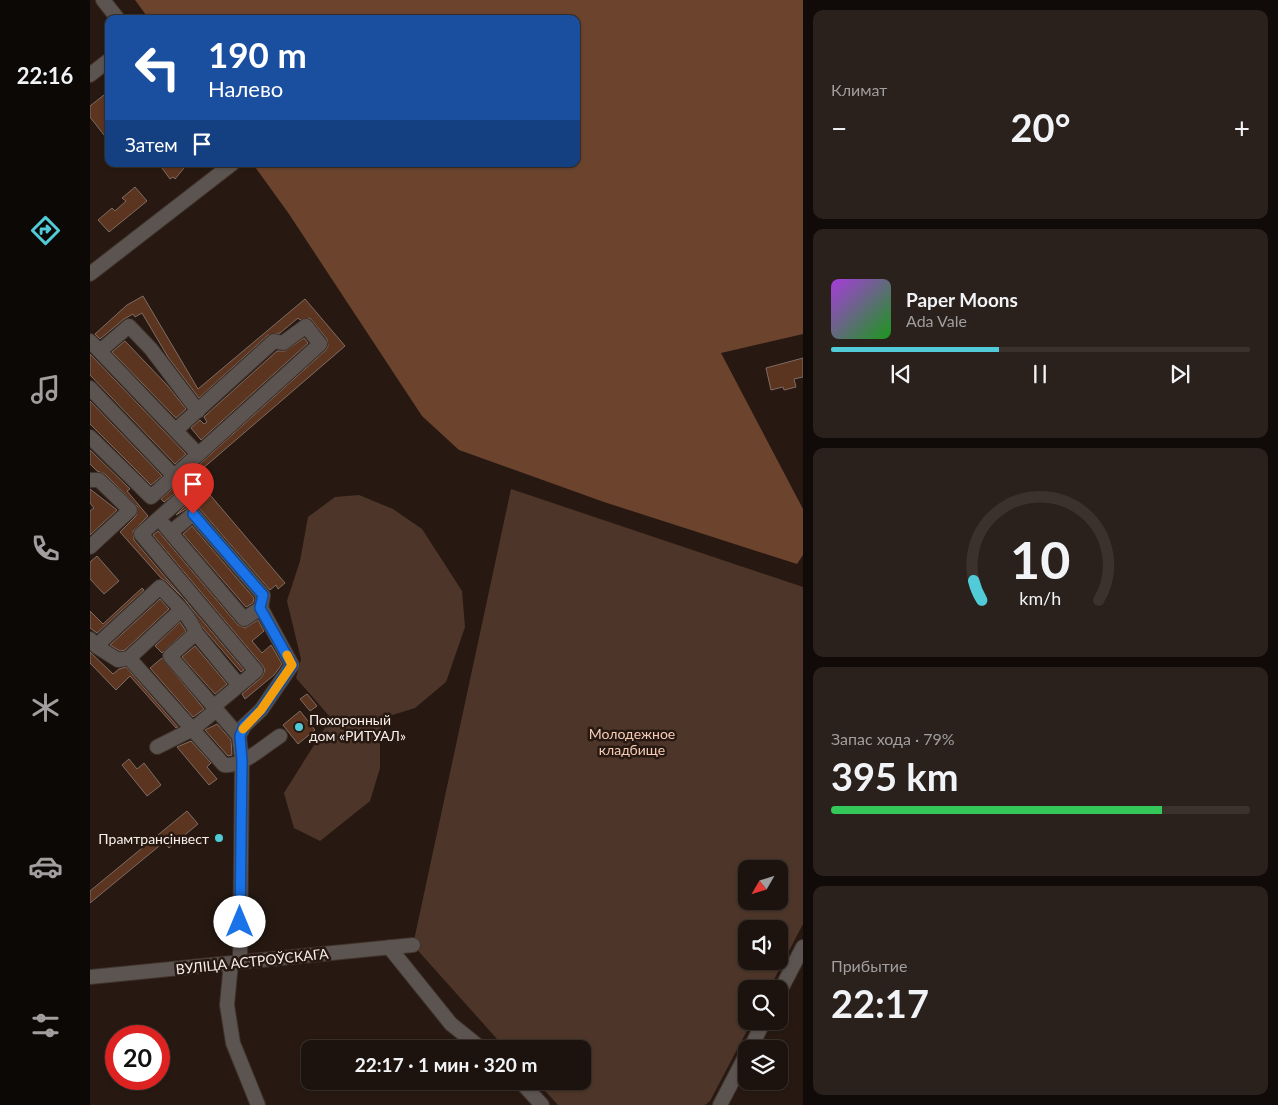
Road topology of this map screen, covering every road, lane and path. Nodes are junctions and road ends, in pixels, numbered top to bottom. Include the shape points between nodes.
1 (103, 0) edge
2 (115, 15) edge
3 (105, 63) edge
4 (90, 75) edge
5 (228, 167) edge
6 (90, 274) edge
7 (95, 346) edge
8 (90, 388) edge
9 (198, 411) junction
10 (176, 430) junction
11 (90, 437) edge
12 (198, 454) junction
13 (174, 476) junction
14 (90, 480) edge
15 (184, 496) dead end
16 (158, 518) junction
17 (171, 532) junction
18 (90, 547) edge
19 (260, 608) junction
20 (181, 610) junction
21 (196, 633) junction
22 (93, 642) edge
23 (129, 658) junction
24 (238, 684) junction
25 (214, 708) junction
26 (193, 729) junction
27 (240, 736) junction
28 (280, 736) dead end
29 (157, 747) dead end
30 (242, 761) junction
31 (413, 945) dead end
32 (803, 947) edge
33 (389, 948) junction
34 (235, 963) junction
35 (90, 977) edge
36 (786, 980) edge
37 (471, 1040) edge
38 (738, 1070) edge
39 (528, 1090) edge
40 (258, 1105) edge
41 (542, 1105) edge
42 (720, 1105) edge

1 - 2 street
3 - 4 street
5 - 6 street
7 - 9 street via 129,326 152,350
7 - 10 street
8 - 13 street
9 - 10 street
9 - 12 street via 274,341 283,343 306,326 320,344
10 - 12 street
11 - 13 street via 151,497
12 - 13 street
14 - 18 street via 99,480 130,510
15 - 16 street
16 - 17 street
16 - 24 street via 141,534 256,671
17 - 19 street via 244,619
17 - 19 street via 193,514 263,595
19 - 27 street via 292,665 261,710 244,726
20 - 21 street
20 - 22 street via 160,587
20 - 23 street
21 - 24 street
21 - 25 street via 170,656
22 - 23 street via 118,660
23 - 26 street
24 - 25 street
25 - 26 street
25 - 27 street
26 - 29 street
26 - 30 street via 224,765
27 - 30 street
28 - 30 street
30 - 34 street
31 - 33 street, ВУЛІЦА АСТРОЎСКАГА
32 - 36 street
33 - 34 street, ВУЛІЦА АСТРОЎСКАГА
33 - 37 street via 451,1024
34 - 35 street, ВУЛІЦА АСТРОЎСКАГА
34 - 40 street via 227,1005 233,1043
38 - 42 street
39 - 41 street

